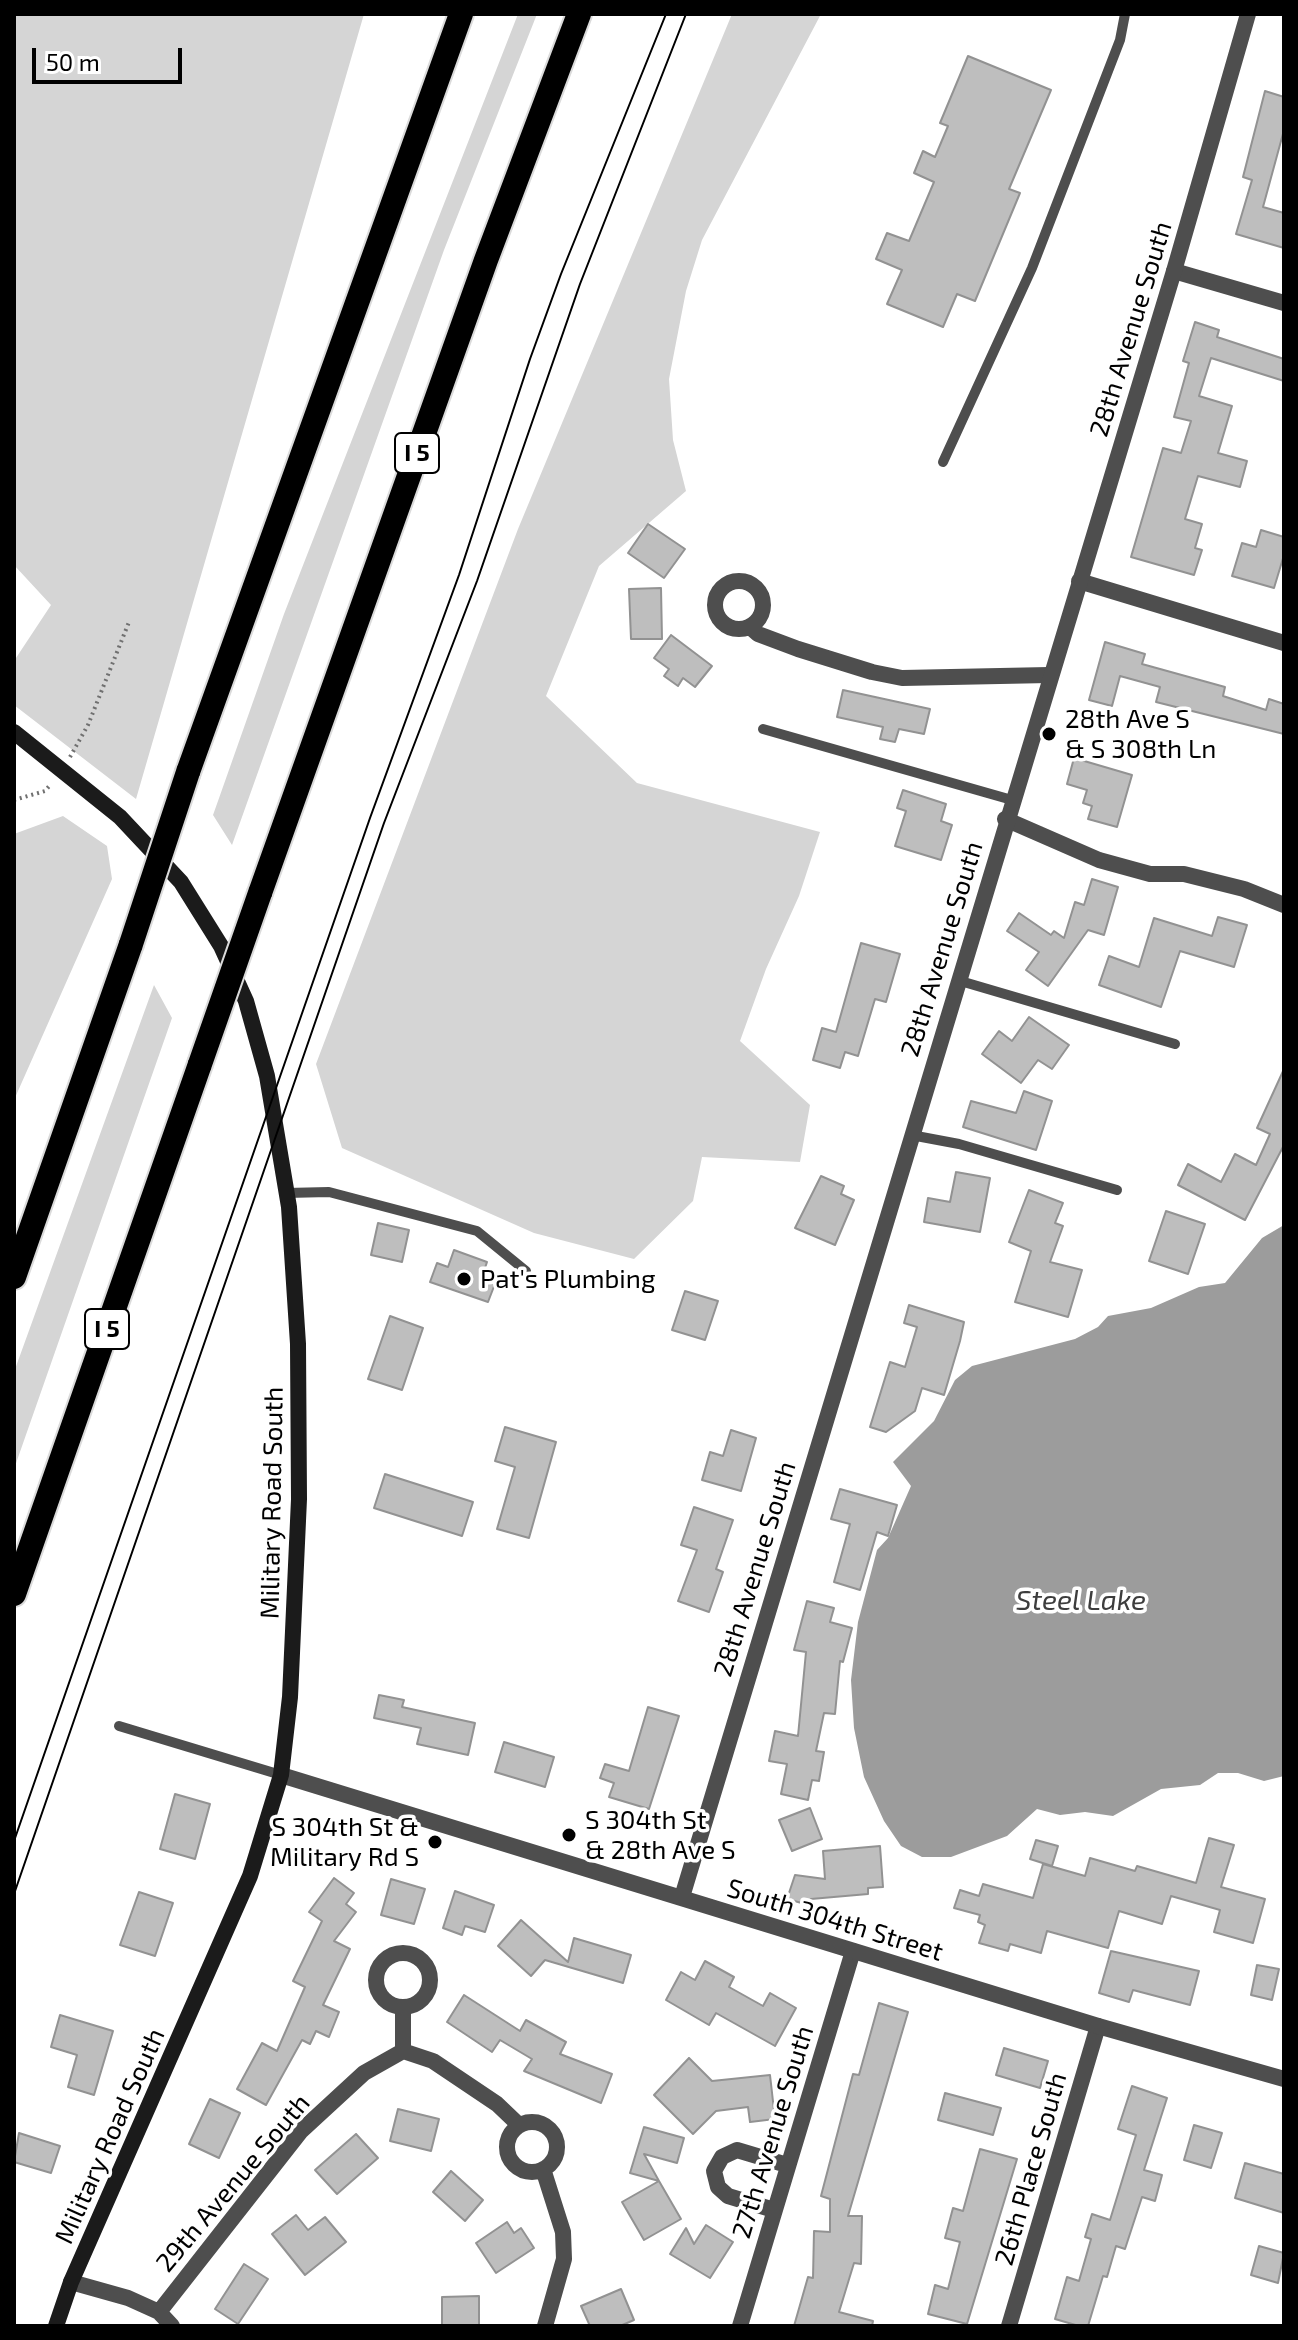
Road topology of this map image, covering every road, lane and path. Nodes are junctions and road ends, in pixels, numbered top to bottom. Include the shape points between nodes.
1 (461, 14) edge
2 (579, 14) edge
3 (1125, 14) edge
4 (1248, 14) edge
5 (1174, 271) junction
6 (1284, 303) edge
7 (943, 462) dead end
8 (1079, 581) junction
9 (129, 622) dead end
10 (750, 627) dead end
11 (1284, 643) edge
12 (1049, 675) junction
13 (763, 729) dead end
14 (14, 732) edge
15 (62, 770) junction
16 (14, 800) edge
17 (1012, 800) junction
18 (1005, 819) junction
19 (1284, 905) edge
20 (957, 980) junction
21 (1175, 1044) dead end
22 (911, 1135) junction
23 (1117, 1190) dead end
24 (286, 1193) junction
25 (526, 1271) dead end
26 (14, 1277) edge
27 (14, 1594) edge
28 (119, 1726) dead end
29 (281, 1775) junction
30 (682, 1897) junction
31 (853, 1951) junction
32 (403, 2007) dead end
33 (1098, 2026) junction
34 (403, 2051) junction
35 (1284, 2079) edge
36 (519, 2125) junction
37 (787, 2165) junction
38 (543, 2169) junction
39 (774, 2210) junction
40 (71, 2282) junction
41 (159, 2312) junction
42 (56, 2326) edge
43 (172, 2326) edge
44 (545, 2326) edge
45 (740, 2326) edge
46 (1009, 2326) edge

1 - 26 highway, bridge via 188,772
2 - 27 highway, I 5, bridge via 486,260
3 - 7 lane via 1120,40 1032,268
4 - 5 street, 28th Avenue South
5 - 6 street
5 - 8 street, 28th Avenue South
8 - 11 street
8 - 12 street, 28th Avenue South
9 - 15 path via 88,725
10 - 12 street via 798,649 902,678
12 - 17 street, 28th Avenue South
13 - 17 lane
14 - 15 main road, Military Road South
15 - 16 path via 45,791
15 - 24 main road, Military Road South via 120,817 181,882 221,946 246,1001 267,1076
17 - 18 street, 28th Avenue South
18 - 19 street via 1099,860 1150,874 1184,874
18 - 20 street, 28th Avenue South
20 - 21 lane
20 - 22 street, 28th Avenue South
22 - 23 lane
22 - 30 street, 28th Avenue South
24 - 25 lane via 329,1192 477,1231
24 - 29 main road, Military Road South via 298,1344 299,1499
28 - 29 lane
29 - 30 street, South 304th Street
29 - 40 main road, Military Road South via 250,1876
30 - 31 street, South 304th Street
31 - 33 street, South 304th Street
31 - 37 street, 27th Avenue South
32 - 34 street
33 - 35 street, South 304th Street
33 - 46 street, 26th Place South
34 - 36 street via 433,2061
34 - 41 street, 29th Avenue South via 364,2073 301,2131
36 - 38 street via 507,2144 510,2160 522,2170
36 - 38 street via 536,2122 555,2137 556,2154
37 - 39 street, 27th Avenue South
37 - 39 street via 737,2150 722,2157 714,2171 718,2187 728,2196
38 - 44 street via 563,2232 564,2259
39 - 45 street, 27th Avenue South
40 - 41 street
40 - 42 main road, Military Road South
41 - 43 street, 29th Avenue South

